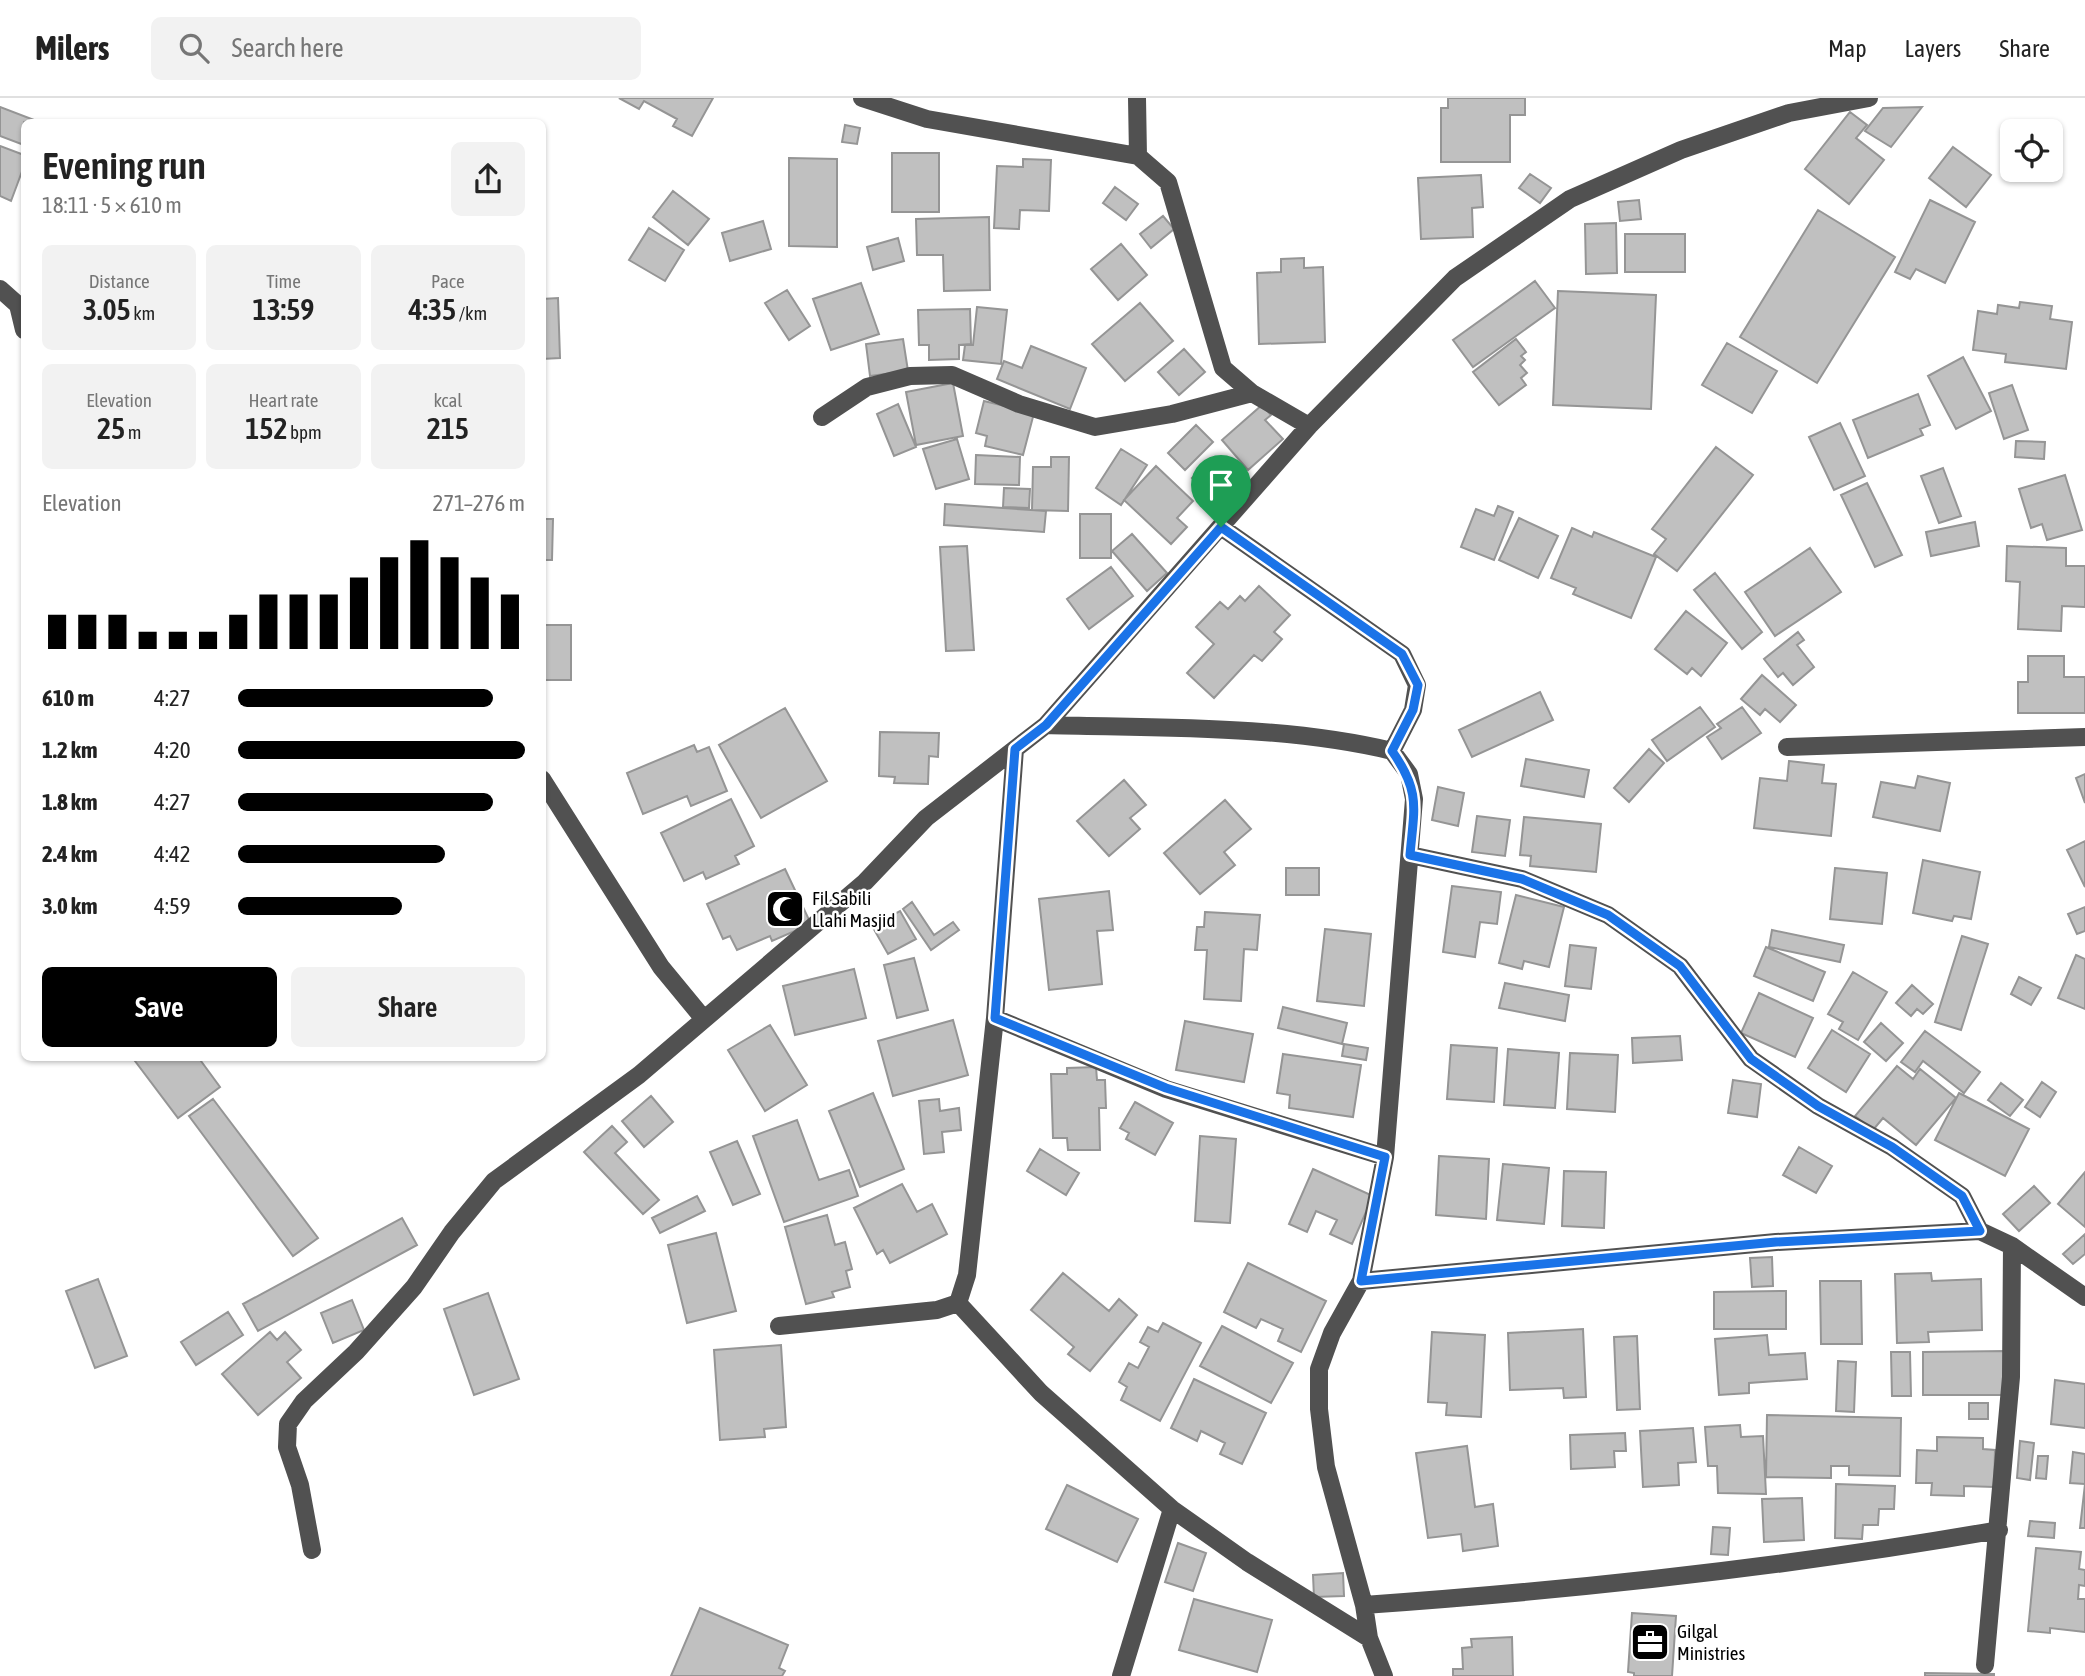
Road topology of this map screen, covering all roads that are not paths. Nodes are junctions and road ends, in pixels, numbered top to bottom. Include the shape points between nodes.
1 (862, 98) edge
2 (1137, 98) edge
3 (1869, 98) edge
4 (1138, 156) junction
5 (0, 289) edge
6 (21, 318) edge
7 (1252, 393) junction
8 (822, 417) dead end
9 (1310, 426) junction
10 (1221, 527) junction
11 (1046, 725) junction
12 (2085, 737) edge
13 (1787, 747) dead end
14 (1015, 749) junction
15 (1392, 751) junction
16 (546, 785) edge
17 (1410, 855) junction
18 (703, 1018) junction
19 (995, 1018) junction
20 (1385, 1157) junction
21 (1980, 1231) junction
22 (2012, 1246) junction
23 (1361, 1281) junction
24 (2085, 1297) edge
25 (958, 1303) junction
26 (779, 1326) dead end
27 (1172, 1509) junction
28 (1999, 1530) junction
29 (312, 1550) dead end
30 (1364, 1605) junction
31 (1369, 1638) junction
32 (1985, 1665) dead end
33 (1121, 1676) edge
34 (1384, 1676) edge

1 - 4 street via 927,119
2 - 4 street
3 - 9 street via 1789,113 1681,150 1570,199 1454,278
4 - 7 street via 1168,182 1223,368
5 - 6 street via 18,305
7 - 8 street via 1172,414 1095,427 1019,404 952,375 910,376 867,387
7 - 9 street
9 - 10 street
10 - 11 street
10 - 15 street via 1402,654 1418,685 1413,710
11 - 14 street
11 - 15 street via 1343,739
12 - 13 street
14 - 18 street via 926,818 864,882
14 - 19 street
15 - 17 street via 1409,774 1414,799
16 - 18 street via 661,967
17 - 20 street
17 - 21 street via 1522,879 1608,915 1680,966 1751,1059 1962,1196
18 - 29 street via 639,1075 494,1181 414,1287 304,1401 288,1424 287,1447 300,1485
19 - 20 street via 1166,1088
19 - 25 street via 967,1275
20 - 23 street
21 - 22 street
21 - 23 street via 1776,1242
22 - 24 street
22 - 28 street via 2011,1377
23 - 30 street via 1332,1333 1319,1369 1319,1409 1326,1467
25 - 26 street via 937,1310
25 - 27 street via 1041,1393
27 - 31 street
27 - 33 street
28 - 30 street via 1710,1574
28 - 32 street
30 - 31 street
31 - 34 street

